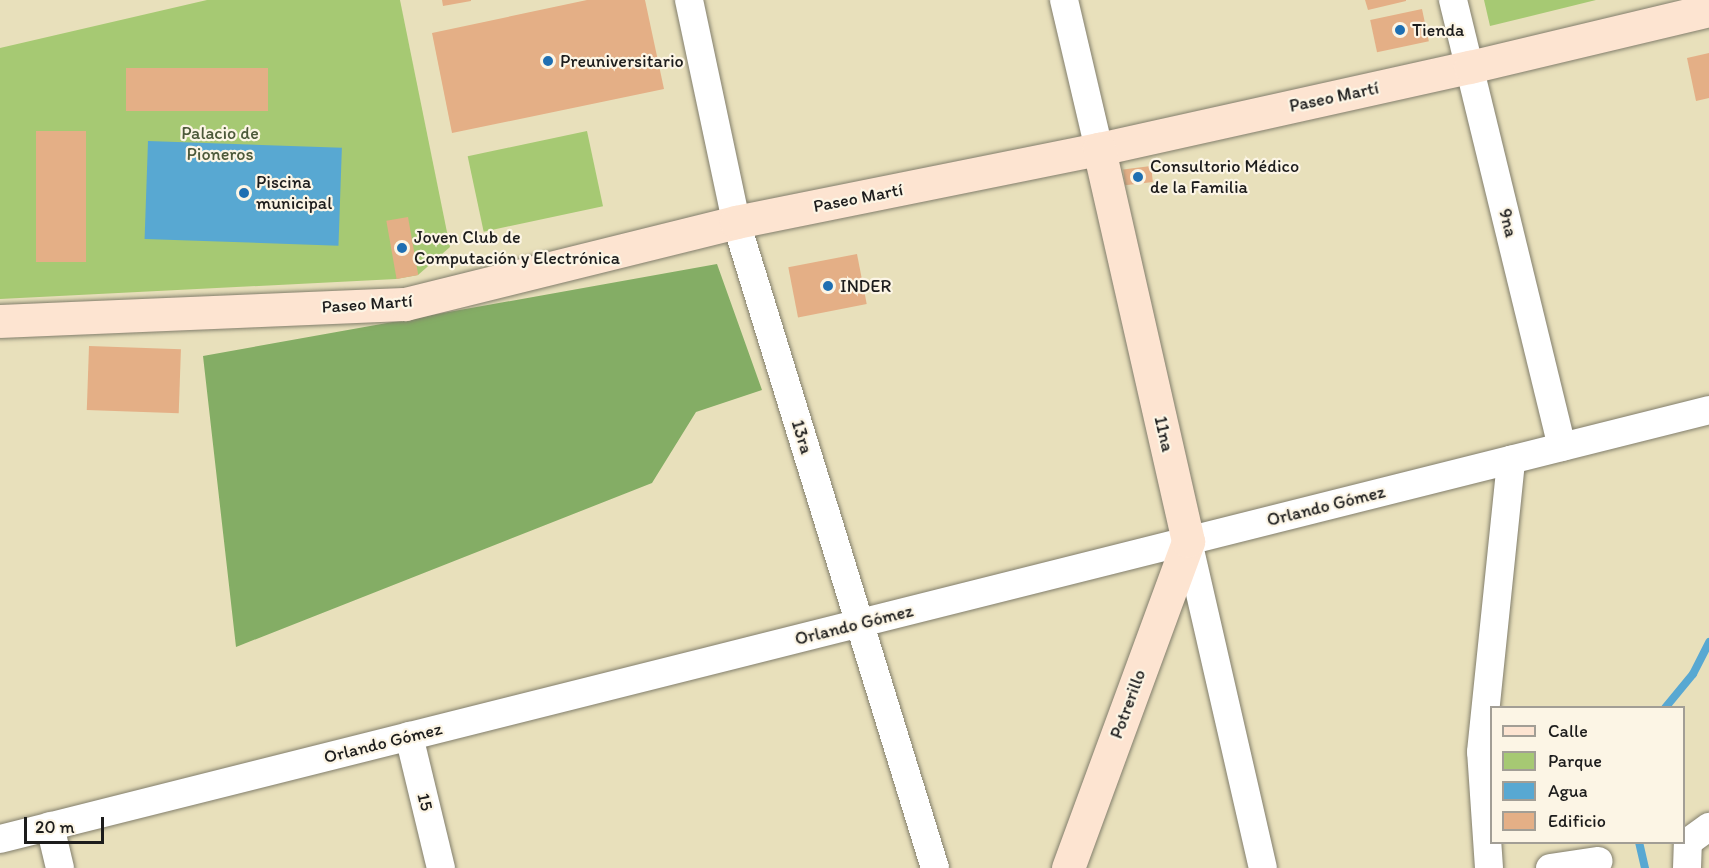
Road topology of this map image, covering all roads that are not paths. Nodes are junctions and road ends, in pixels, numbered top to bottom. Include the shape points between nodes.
1 (689, 0) edge
2 (1064, 0) edge
3 (1453, 0) edge
4 (1709, 10) edge
5 (1470, 67) junction
6 (1098, 149) junction
7 (736, 222) junction
8 (0, 321) edge
9 (1709, 410) edge
10 (1562, 447) junction
11 (1510, 460) junction
12 (1188, 541) junction
13 (859, 623) junction
14 (409, 736) junction
15 (50, 826) junction
16 (0, 839) edge
17 (1598, 861) dead end
18 (60, 868) edge
19 (441, 868) edge
20 (935, 868) edge
21 (1068, 868) edge
22 (1263, 868) edge
23 (1489, 868) edge
24 (1550, 868) edge

1 - 7 street, 13ra
2 - 6 street, 11na
3 - 5 street, 9na
4 - 5 main road, Paseo Martí
5 - 6 main road, Paseo Martí
5 - 10 street, 9na
6 - 7 main road, Paseo Martí
6 - 12 main road, 11na
7 - 8 main road, Paseo Martí via 405,304
7 - 13 street, 13ra
9 - 10 street, Orlando Gómez
10 - 11 street, Orlando Gómez
11 - 12 street, Orlando Gómez
11 - 23 street via 1481,752
12 - 13 street, Orlando Gómez
12 - 21 main road, Potrerillo
12 - 22 street, 11na
13 - 14 street, Orlando Gómez
13 - 20 street, 13ra
14 - 15 street, Orlando Gómez
14 - 19 street, 15
15 - 16 street, Orlando Gómez
15 - 18 street
17 - 24 street

